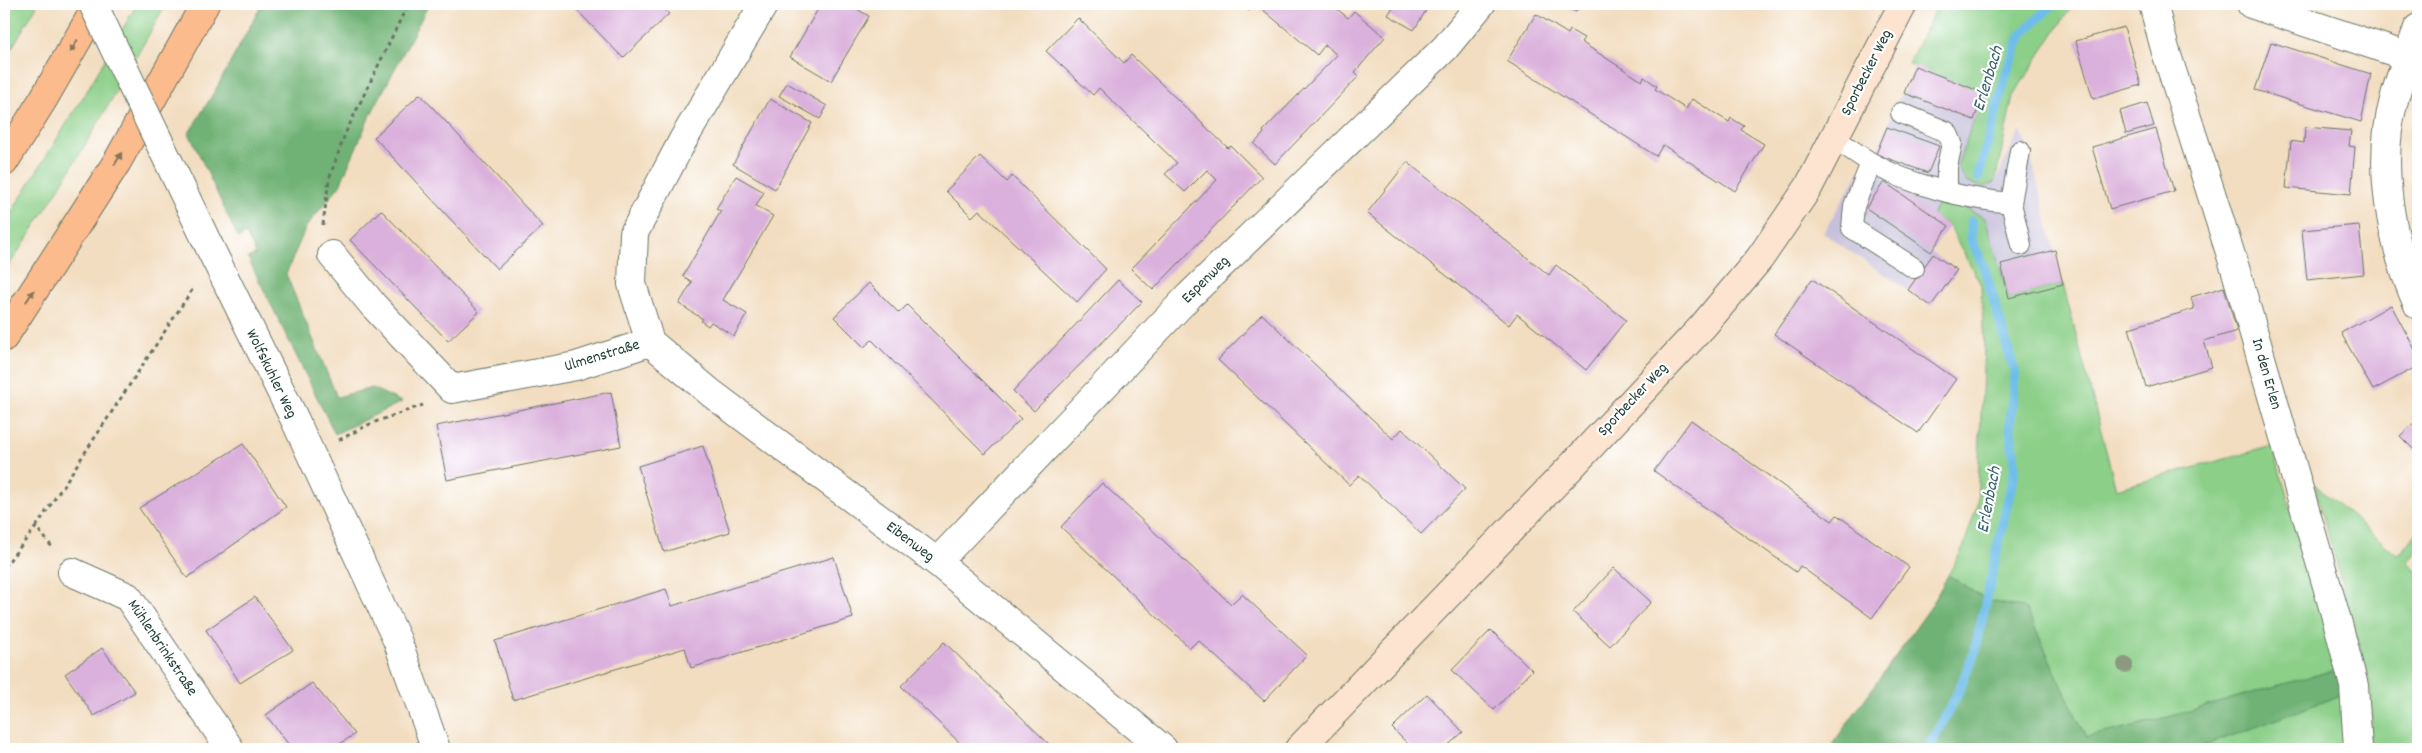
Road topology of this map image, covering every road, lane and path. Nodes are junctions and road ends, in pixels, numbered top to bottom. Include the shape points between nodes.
1 (94, 4) edge
2 (98, 4) edge
3 (205, 4) edge
4 (408, 4) edge
5 (764, 4) edge
6 (1482, 4) edge
7 (1903, 4) edge
8 (2153, 4) edge
9 (2251, 4) edge
10 (2418, 28) edge
11 (2413, 59) edge
12 (1901, 113) dead end
13 (1834, 138) junction
14 (2020, 151) dead end
15 (4, 162) edge
16 (1871, 162) junction
17 (1947, 192) junction
18 (2011, 203) junction
19 (2021, 245) dead end
20 (332, 255) joint
21 (215, 258) junction
22 (1914, 268) dead end
23 (2418, 305) edge
24 (4, 338) edge
25 (650, 342) junction
26 (452, 389) junction
27 (372, 423) dead end
28 (36, 527) junction
29 (937, 562) junction
30 (4, 567) edge
31 (72, 572) joint
32 (1305, 748) edge
33 (230, 749) edge
34 (436, 749) edge
35 (1163, 749) edge
36 (2358, 749) edge

1 - 21 street, Wolfskuhler Weg, bridge
2 -> 15 highway
24 -> 3 highway via 116,162
4 - 20 path via 345,134 330,180 323,226
5 - 25 street, Ulmenstraße via 683,140 634,233 632,284
6 - 29 street, Espenweg via 1445,48 1189,296
7 - 13 street, Sporbecker Weg
8 - 36 street, In den Erlen via 2236,268 2338,624 2354,686
9 - 11 street
10 - 11 street
11 - 23 street via 2394,100 2386,147 2387,192 2401,254
12 - 17 lane via 1947,132 1952,143 1947,167
13 - 16 lane
13 - 32 street, Sporbecker Weg via 1789,218 1703,326
14 - 18 lane
16 - 17 lane
16 - 22 lane via 1854,206 1852,228
17 - 18 lane
18 - 19 lane
20 - 26 street via 373,305
21 - 28 path
21 - 34 street, Wolfskuhler Weg via 295,420 397,640
25 - 26 street, Ulmenstraße via 576,366
25 - 29 street, Eibenweg via 710,392
26 - 27 path via 417,408
28 - 30 path
28 - 31 path
29 - 35 street, Eibenweg
31 - 33 street, Mühlenbrinkstraße via 128,597

